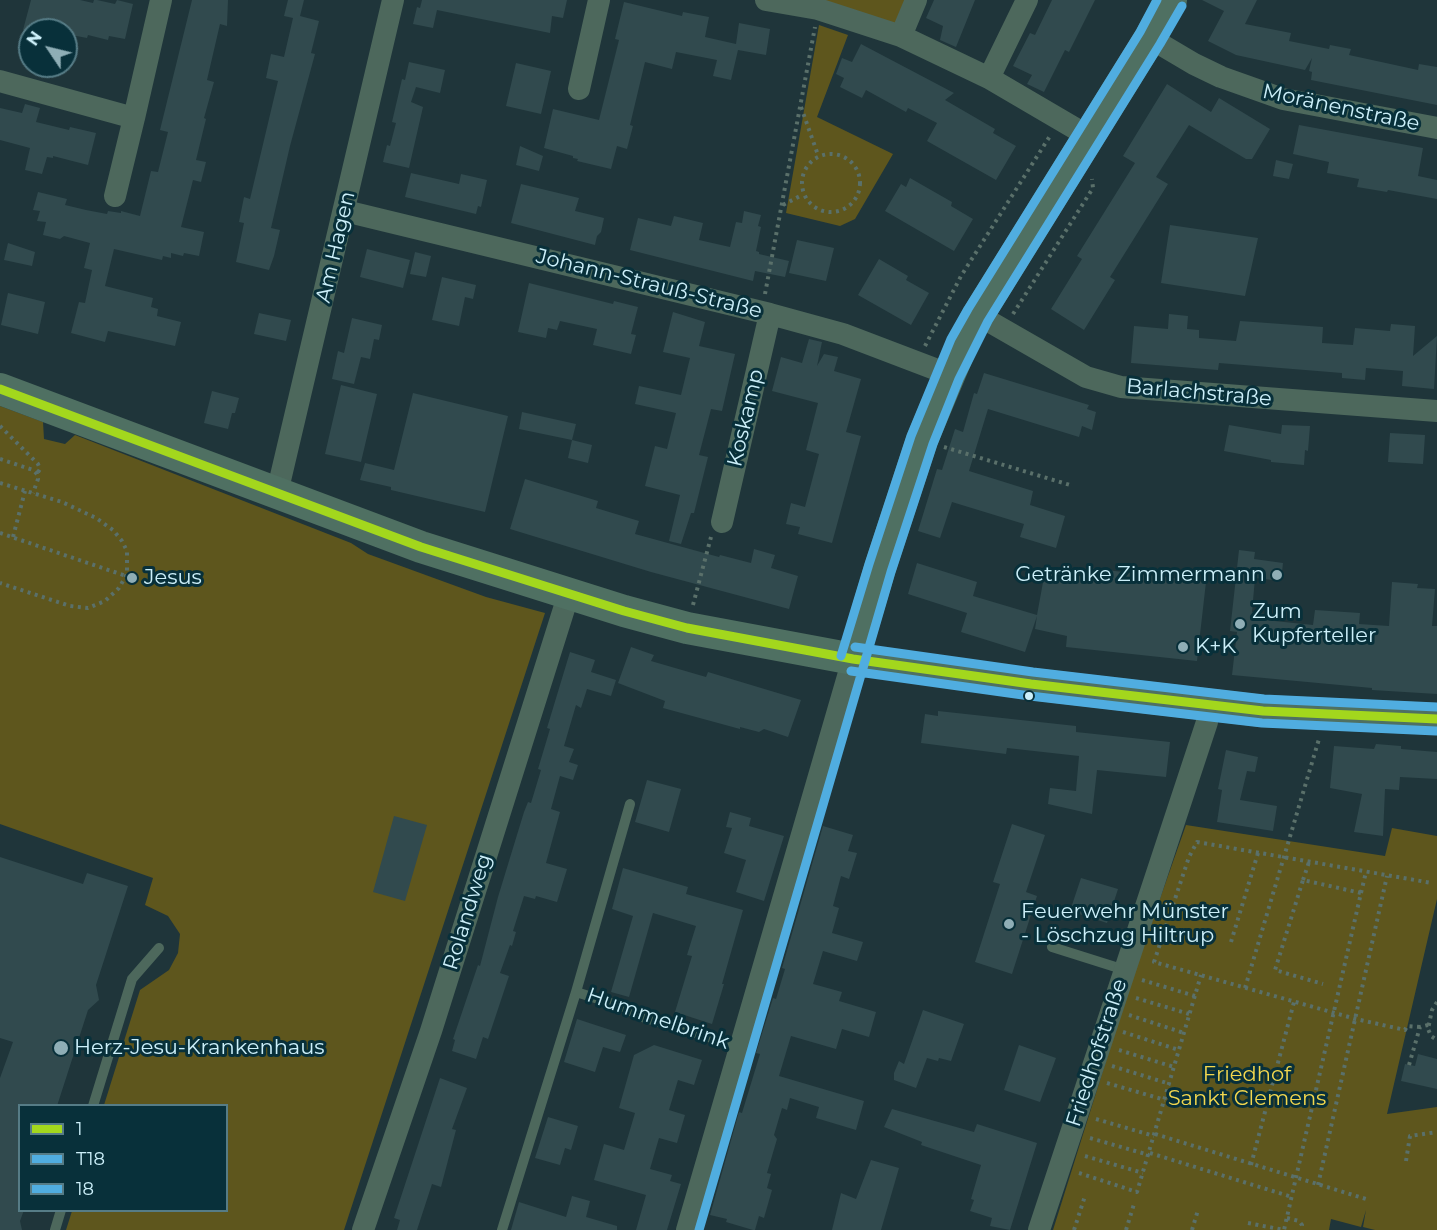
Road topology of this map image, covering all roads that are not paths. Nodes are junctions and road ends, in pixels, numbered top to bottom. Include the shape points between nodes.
1 (161, 0) edge
2 (393, 0) edge
3 (599, 0) edge
4 (766, 0) edge
5 (916, 0) edge
6 (1027, 0) edge
7 (1171, 0) edge
8 (901, 36) junction
9 (1150, 38) junction
10 (989, 78) junction
11 (0, 81) edge
12 (579, 89) dead end
13 (134, 118) junction
14 (1437, 128) edge
15 (1088, 136) junction
16 (115, 196) dead end
17 (345, 211) junction
18 (766, 313) junction
19 (989, 322) junction
20 (948, 374) junction
21 (0, 388) edge
22 (1437, 411) edge
23 (277, 493) junction
24 (722, 522) road end
25 (568, 593) junction
26 (854, 659) junction
27 (1206, 705) junction
28 (1437, 719) edge
29 (630, 804) dead end
30 (1052, 947) dead end
31 (159, 948) dead end
32 (1130, 974) junction
33 (576, 992) junction
34 (741, 1047) junction
35 (94, 1104) edge
36 (59, 1212) edge
37 (54, 1230) edge
38 (363, 1230) edge
39 (502, 1230) edge
40 (687, 1230) edge
41 (1039, 1230) edge

1 - 13 street
2 - 17 street, Am Hagen
3 - 12 street
4 - 8 street via 818,9
5 - 8 street
6 - 10 street
7 - 9 street
8 - 10 street
9 - 14 street, Moränenstraße via 1221,77 1283,99
9 - 15 street
10 - 15 street
11 - 13 street
13 - 16 street
15 - 19 street
17 - 18 street, Johann-Strauß-Straße
17 - 23 street, Am Hagen
18 - 20 street, Johann-Strauß-Straße via 843,334
18 - 24 street, Koskamp
19 - 20 street
19 - 22 street, Barlachstraße via 1086,377 1121,387
20 - 26 street via 922,440
21 - 23 street
23 - 25 street via 421,547
25 - 26 street via 687,628
25 - 38 street, Rolandweg via 434,1020
26 - 27 street
26 - 34 street, Hummelbrink
27 - 28 street via 1311,715
27 - 32 street, Friedhofstraße via 1208,722
29 - 33 lane
30 - 32 lane
31 - 35 lane via 132,979
32 - 41 street, Friedhofstraße
33 - 34 lane, Hummelbrink
33 - 39 lane
34 - 40 street, Hummelbrink
36 - 37 lane

